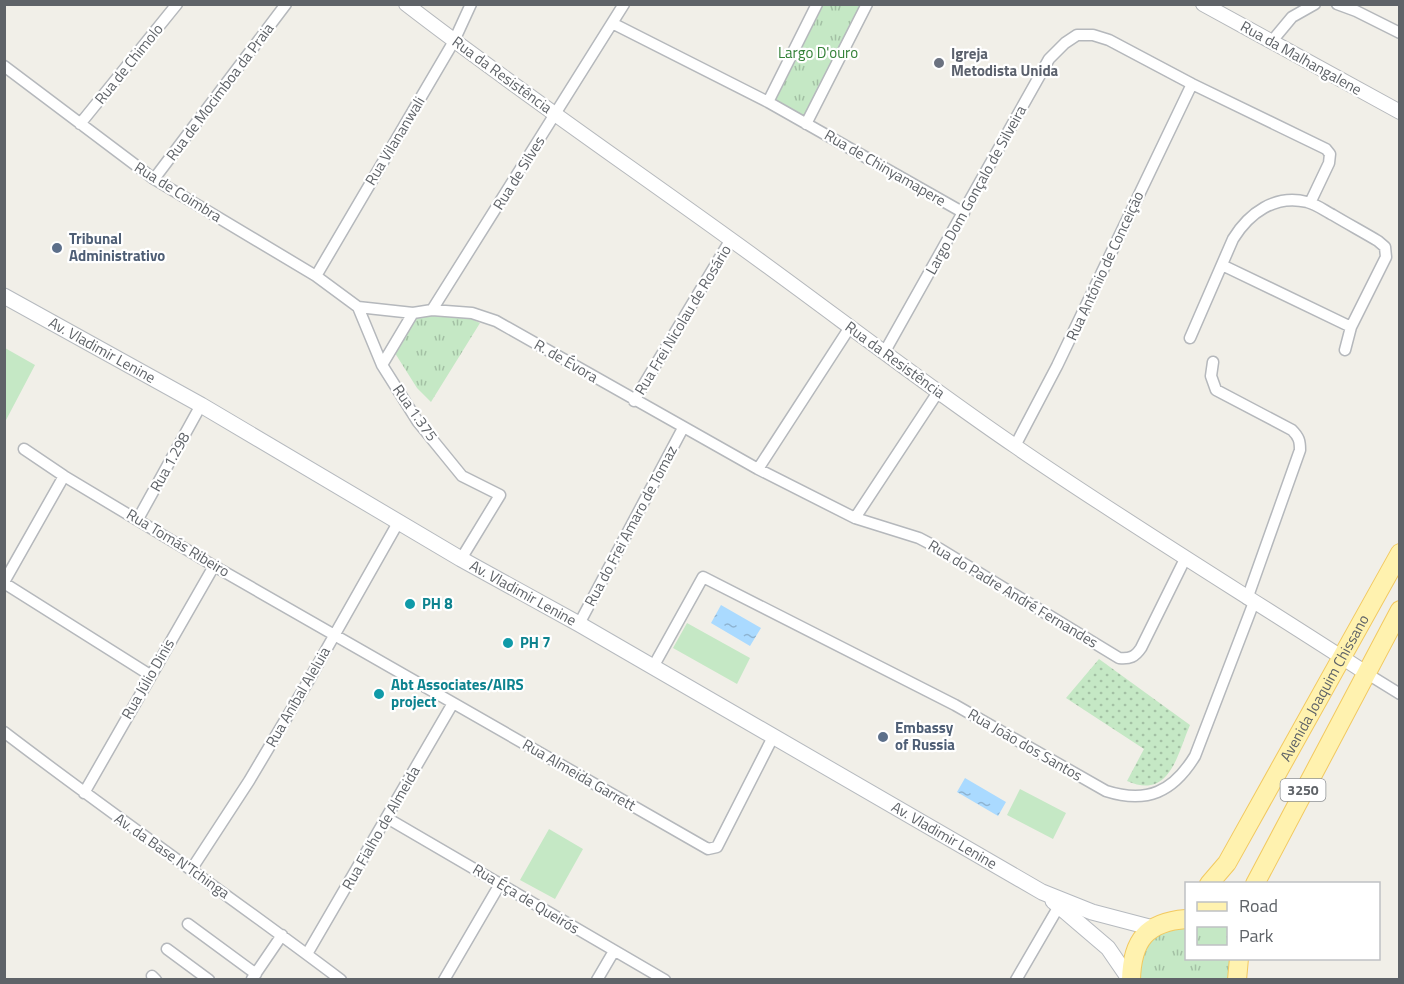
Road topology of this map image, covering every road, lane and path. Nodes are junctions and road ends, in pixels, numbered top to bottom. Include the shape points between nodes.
1 (177, 4) edge
2 (286, 4) edge
3 (406, 4) edge
4 (471, 4) edge
5 (624, 4) edge
6 (817, 4) edge
7 (867, 4) edge
8 (1299, 4) edge
9 (1315, 4) edge
10 (1337, 4) edge
11 (1371, 4) edge
12 (1203, 5) edge
13 (1366, 16) junction
14 (1292, 17) junction
15 (612, 23) junction
16 (1400, 33) edge
17 (454, 41) junction
18 (1272, 41) junction
19 (4, 66) edge
20 (1192, 84) junction
21 (768, 102) junction
22 (1400, 112) edge
23 (556, 115) junction
24 (80, 124) junction
25 (806, 124) junction
26 (153, 179) junction
27 (1310, 203) junction
28 (964, 213) junction
29 (731, 239) junction
30 (1222, 265) junction
31 (316, 276) junction
32 (4, 296) edge
33 (358, 307) junction
34 (432, 310) junction
35 (413, 313) junction
36 (850, 327) junction
37 (1351, 327) junction
38 (1190, 338) dead end
39 (1345, 350) dead end
40 (884, 353) junction
41 (1213, 362) dead end
42 (382, 365) junction
43 (938, 392) junction
44 (634, 401) junction
45 (201, 405) junction
46 (683, 428) junction
47 (1015, 446) junction
48 (24, 449) dead end
49 (758, 469) junction
50 (64, 476) junction
51 (855, 518) junction
52 (138, 519) junction
53 (399, 521) junction
54 (1400, 553) edge
55 (461, 559) junction
56 (1185, 560) junction
57 (214, 566) junction
58 (4, 583) edge
59 (1251, 601) junction
60 (1400, 610) edge
61 (579, 624) junction
62 (335, 634) junction
63 (1342, 657) junction
64 (653, 667) junction
65 (1366, 673) junction
66 (150, 675) junction
67 (1400, 694) edge
68 (453, 703) junction
69 (4, 732) edge
70 (773, 736) junction
71 (84, 794) junction
72 (387, 818) junction
73 (191, 870) junction
74 (1211, 882) edge
75 (1256, 882) edge
76 (500, 884) junction
77 (1060, 902) junction
78 (1185, 905) edge
79 (1185, 919) edge
80 (188, 924) dead end
81 (1159, 924) junction
82 (282, 934) junction
83 (167, 949) dead end
84 (614, 951) junction
85 (307, 954) junction
86 (254, 977) edge
87 (209, 980) edge
88 (341, 980) edge
89 (444, 980) edge
90 (597, 980) edge
91 (665, 980) edge
92 (1016, 980) edge
93 (1130, 980) edge

1 - 24 street, Rua de Chimolo
2 - 26 street, Rua de Mocimboa da Praia
3 - 17 street, Rua da Resistência
4 - 17 street, Rua Vilananwali
5 - 15 street, Rua de Silves
6 - 21 street
7 - 25 street
8 - 14 street
9 - 14 street
10 - 13 street
11 - 13 street
12 - 18 street, Rua da Malhangalene
13 - 16 street
14 - 18 street
15 - 21 street
15 - 23 street, Rua de Silves
17 - 23 street, Rua da Resistência
17 - 31 street, Rua Vilananwali
18 - 22 street, Rua da Malhangalene
19 - 24 street, Rua de Coimbra
20 - 27 street via 1326,149 1329,162
20 - 28 street, Largo Dom Gonçalo de Silveira via 1109,40 1077,35 1049,59
20 - 47 street, Rua António de Conceição via 1058,366
21 - 25 street, Rua de Chinyamapere
23 - 29 street, Rua da Resistência
23 - 34 street, Rua de Silves
24 - 26 street, Rua de Coimbra
25 - 28 street, Rua de Chinyamapere
26 - 31 street, Rua de Coimbra
27 - 30 street via 1280,202 1253,214 1241,227
27 - 37 street via 1385,247 1386,257
28 - 40 street, Largo Dom Gonçalo de Silveira
29 - 36 street, Rua da Resistência
29 - 44 street, Rua Frei Nicolau de Rosário
30 - 37 street
30 - 38 street
31 - 33 street, Rua de Coimbra
32 - 45 main road, Av. Vladimir Lenine
33 - 35 street, R. de Évora
33 - 42 street, Rua 1.375
34 - 35 street, R. de Évora
34 - 44 street, R. de Évora via 472,313 496,321
35 - 42 street
36 - 40 street, Rua da Resistência
36 - 49 street
37 - 39 street
40 - 43 street, Rua da Resistência
41 - 59 street, Rua João dos Santos via 1211,376 1216,390 1292,430 1300,442
42 - 55 street, Rua 1.375 via 418,422 462,476 500,495
43 - 47 street, Rua da Resistência
43 - 51 street
44 - 46 street, R. de Évora
45 - 52 street, Rua 1.298
45 - 53 main road, Av. Vladimir Lenine
46 - 49 street, R. de Évora
46 - 61 street, Rua do Frei Amaro de Tomaz
47 - 56 street, Rua da Resistência
48 - 50 street, Rua Tomás Ribeiro
49 - 51 street, Rua do Padre André Fernandes
50 - 52 street, Rua Tomás Ribeiro
50 - 58 street
51 - 56 street, Rua do Padre André Fernandes via 919,538 940,549 1119,658 1136,656 1142,648
52 - 57 street, Rua Tomás Ribeiro
53 - 55 main road, Av. Vladimir Lenine
53 - 62 street, Rua Aníbal Aleluia
54 - 63 main road, Avenida Joaquim Chissano
55 - 61 main road, Av. Vladimir Lenine
56 - 59 street, Rua da Resistência
57 - 62 street, Rua Tomás Ribeiro
57 - 66 street, Rua Júlio Dinis
58 - 66 street
59 - 63 street, Rua da Resistência
59 - 64 street, Rua João dos Santos via 1195,756 1172,785 1136,797 1106,792 955,705 703,577
60 - 65 main road, 3250
61 - 64 main road, Av. Vladimir Lenine
62 - 68 street, Rua Almeida Garrett
62 - 73 street, Rua Aníbal Aleluia via 249,781
63 - 65 street, Rua da Resistência
63 - 74 main road, Avenida Joaquim Chissano via 1222,871
64 - 70 main road, Av. Vladimir Lenine
65 - 67 street, Rua da Resistência
65 - 75 main road, 3250
66 - 71 street, Rua Júlio Dinis
68 - 70 street, Rua Almeida Garrett via 708,849 717,847
68 - 72 street, Rua Fialho de Almeida
69 - 71 street, Av. da Base N'Tchinga
70 - 77 main road, Av. Vladimir Lenine
71 - 73 street, Av. da Base N'Tchinga
72 - 76 street, Rua Éça de Queirós
72 - 85 street, Rua Fialho de Almeida
73 - 82 street, Av. da Base N'Tchinga
76 - 84 street, Rua Éça de Queirós
76 - 89 street
77 - 81 main road, Av. Vladimir Lenine
77 - 92 street
77 - 93 main road, Av. Vladimir Lenine via 1108,948
78 - 81 main road
79 - 81 main road
80 - 86 street
81 - 93 main road via 1139,942 1131,961
82 - 85 street, Av. da Base N'Tchinga
82 - 86 street
83 - 87 street
84 - 90 street
84 - 91 street, Rua Éça de Queirós
85 - 88 street, Av. da Base N'Tchinga

